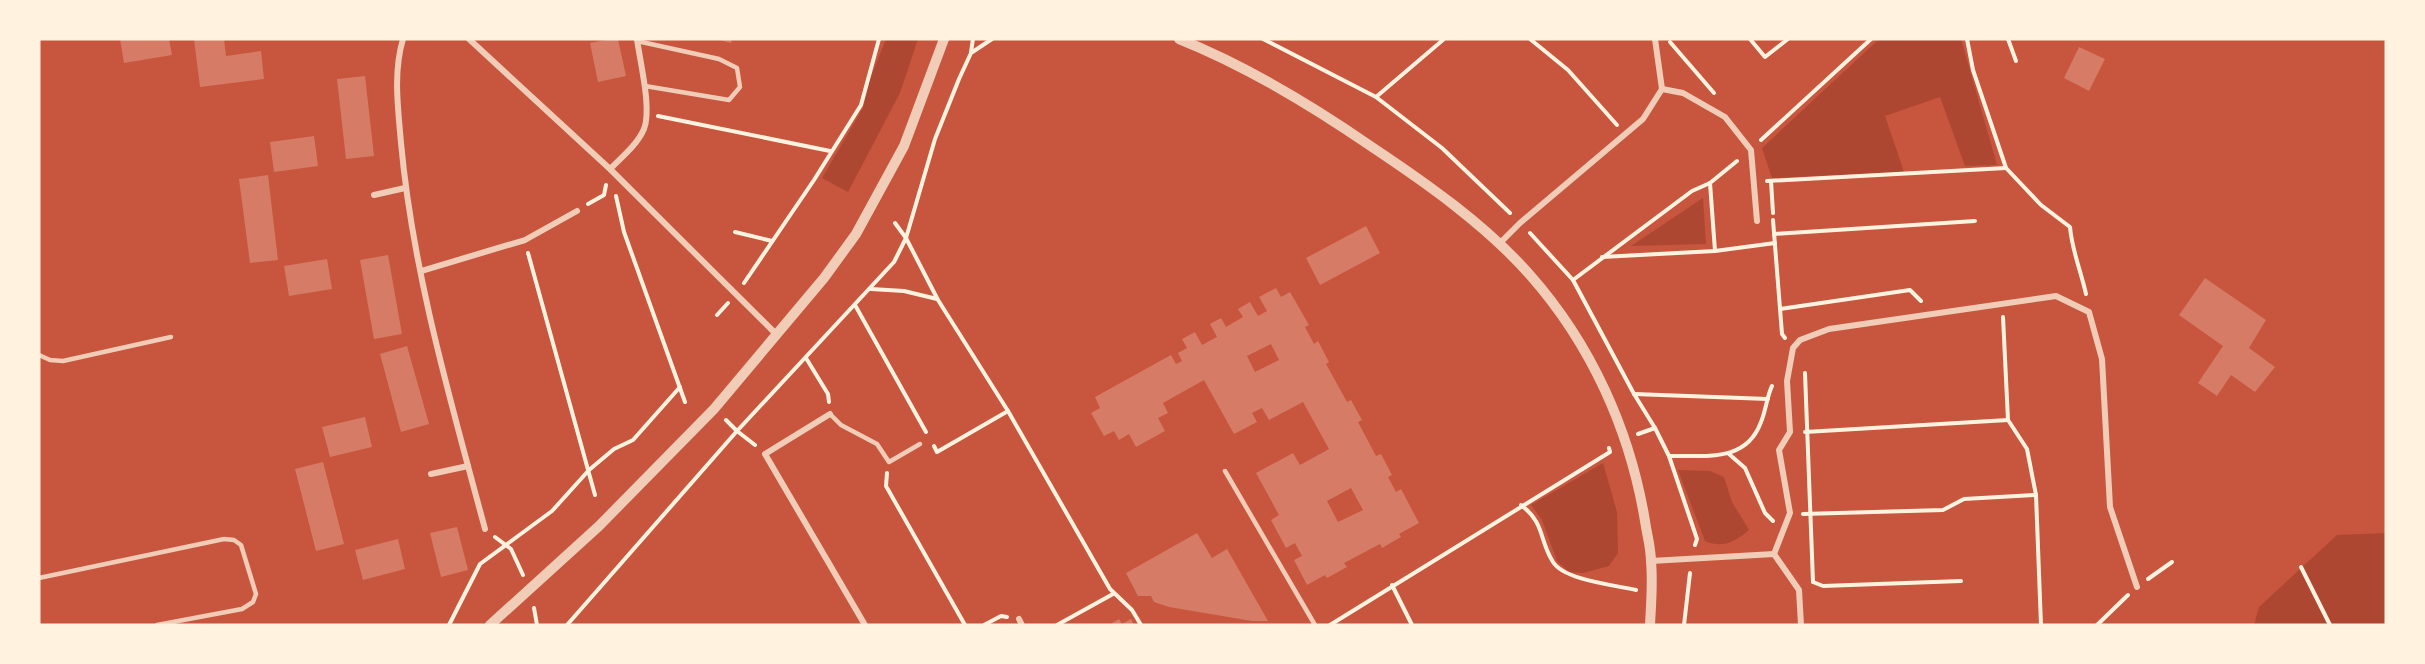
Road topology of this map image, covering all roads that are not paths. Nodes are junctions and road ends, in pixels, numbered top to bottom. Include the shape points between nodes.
1 (403, 39) edge
2 (469, 39) edge
3 (944, 39) edge
4 (1179, 39) edge
5 (1655, 39) edge
6 (637, 40) edge
7 (1191, 41) edge
8 (645, 86) junction
9 (1662, 89) junction
10 (610, 169) junction
11 (405, 188) junction
12 (374, 195) dead end
13 (577, 211) road end
14 (1757, 221) dead end
15 (1499, 243) junction
16 (421, 271) junction
17 (778, 336) junction
18 (171, 337) dead end
19 (39, 355) edge
20 (830, 414) joint
21 (920, 444) dead end
22 (468, 466) junction
23 (1225, 471) dead end
24 (431, 474) dead end
25 (484, 529) road end
26 (1774, 554) junction
27 (1652, 561) junction
28 (39, 578) edge
29 (2137, 587) dead end
30 (157, 625) edge
31 (490, 625) edge
32 (865, 625) edge
33 (1315, 625) edge
34 (1650, 625) edge
35 (1801, 625) edge

1 - 11 street via 397,60 397,104
2 - 10 street
3 - 17 street via 904,146 884,185 856,234
4 - 7 street
5 - 9 street
6 - 8 street
6 - 8 lane via 719,59 737,68 740,87 729,100
7 - 15 street via 1270,82 1355,135 1416,176
8 - 10 street via 645,127
9 - 14 street via 1683,93 1725,117 1750,150
9 - 15 street via 1644,119
10 - 17 street
11 - 12 street
11 - 16 street
13 - 16 street via 525,240
15 - 27 street via 1564,317 1597,372 1626,439 1640,490
16 - 22 street
17 - 31 street via 714,409 599,526
18 - 19 lane via 63,361
20 - 21 lane via 841,425 877,444 888,462
20 - 32 street via 765,454
22 - 24 street
22 - 25 street
23 - 33 lane
26 - 27 street
26 - 29 street via 1790,513 1779,450 1790,432 1787,381 1793,348 1804,338 1829,329 2056,296 2089,312 2102,359 2110,507
26 - 35 street via 1799,590
27 - 34 street
28 - 30 lane via 224,539 241,544 256,594 253,602 242,609

